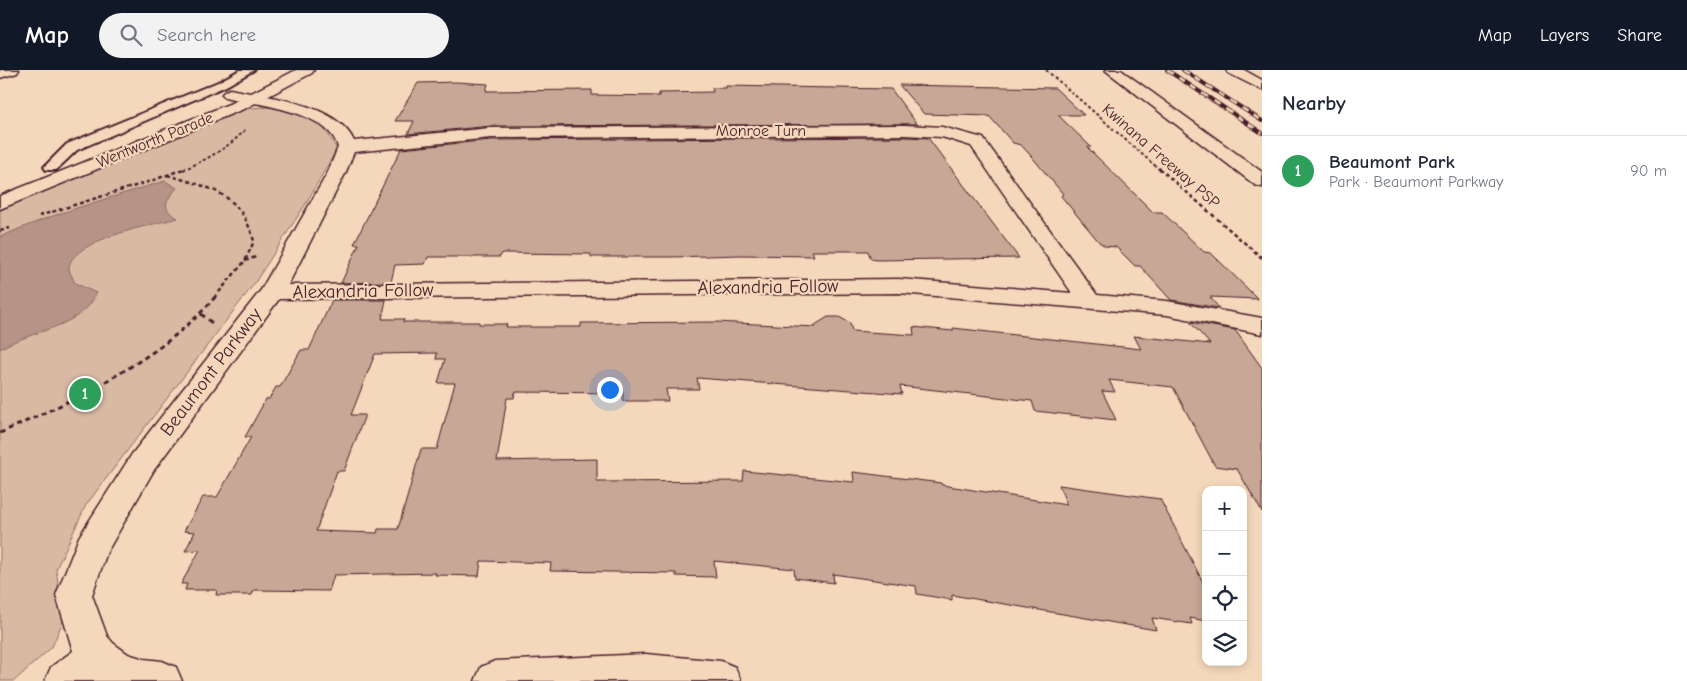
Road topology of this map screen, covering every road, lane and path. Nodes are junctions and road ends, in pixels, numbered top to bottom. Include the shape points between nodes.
1 (12, 70) edge
2 (248, 70) edge
3 (307, 70) edge
4 (1046, 70) edge
5 (1112, 70) edge
6 (1233, 70) edge
7 (0, 74) edge
8 (1262, 86) edge
9 (248, 98) junction
10 (347, 147) junction
11 (51, 167) junction
12 (167, 175) junction
13 (1262, 181) edge
14 (0, 188) edge
15 (0, 203) edge
16 (35, 218) dead end
17 (18, 224) dead end
18 (0, 231) edge
19 (1262, 258) edge
20 (272, 292) junction
21 (1090, 302) junction
22 (1262, 326) edge
23 (0, 433) edge
24 (99, 657) junction
25 (65, 681) edge
26 (162, 681) edge
27 (495, 681) edge
28 (721, 681) edge

1 - 7 main road
2 - 11 lane via 72,147
3 - 9 main road, Wentworth Parade
4 - 19 path, Kwinana Freeway PSP
5 - 13 main road
6 - 8 main road
9 - 10 main road via 322,118 341,133
9 - 11 main road, Wentworth Parade
9 - 12 path via 241,137 204,161
9 - 15 main road, Wentworth Parade
10 - 20 main road, Beaumont Parkway via 337,172
10 - 21 main road, Monroe Turn via 491,133 934,130 961,135 977,142
11 - 14 main road, Wentworth Parade
12 - 16 path
12 - 23 path via 208,187 235,203 254,240 245,261 201,314 150,355 48,412
17 - 18 path
20 - 21 main road, Alexandria Follow via 899,286
20 - 24 main road, Beaumont Parkway via 142,462 91,548 74,595 91,647
21 - 22 main road, Alexandria Follow via 1167,308
24 - 25 main road
24 - 26 main road, Beaumont Parkway via 118,672
27 - 28 main road via 646,674

